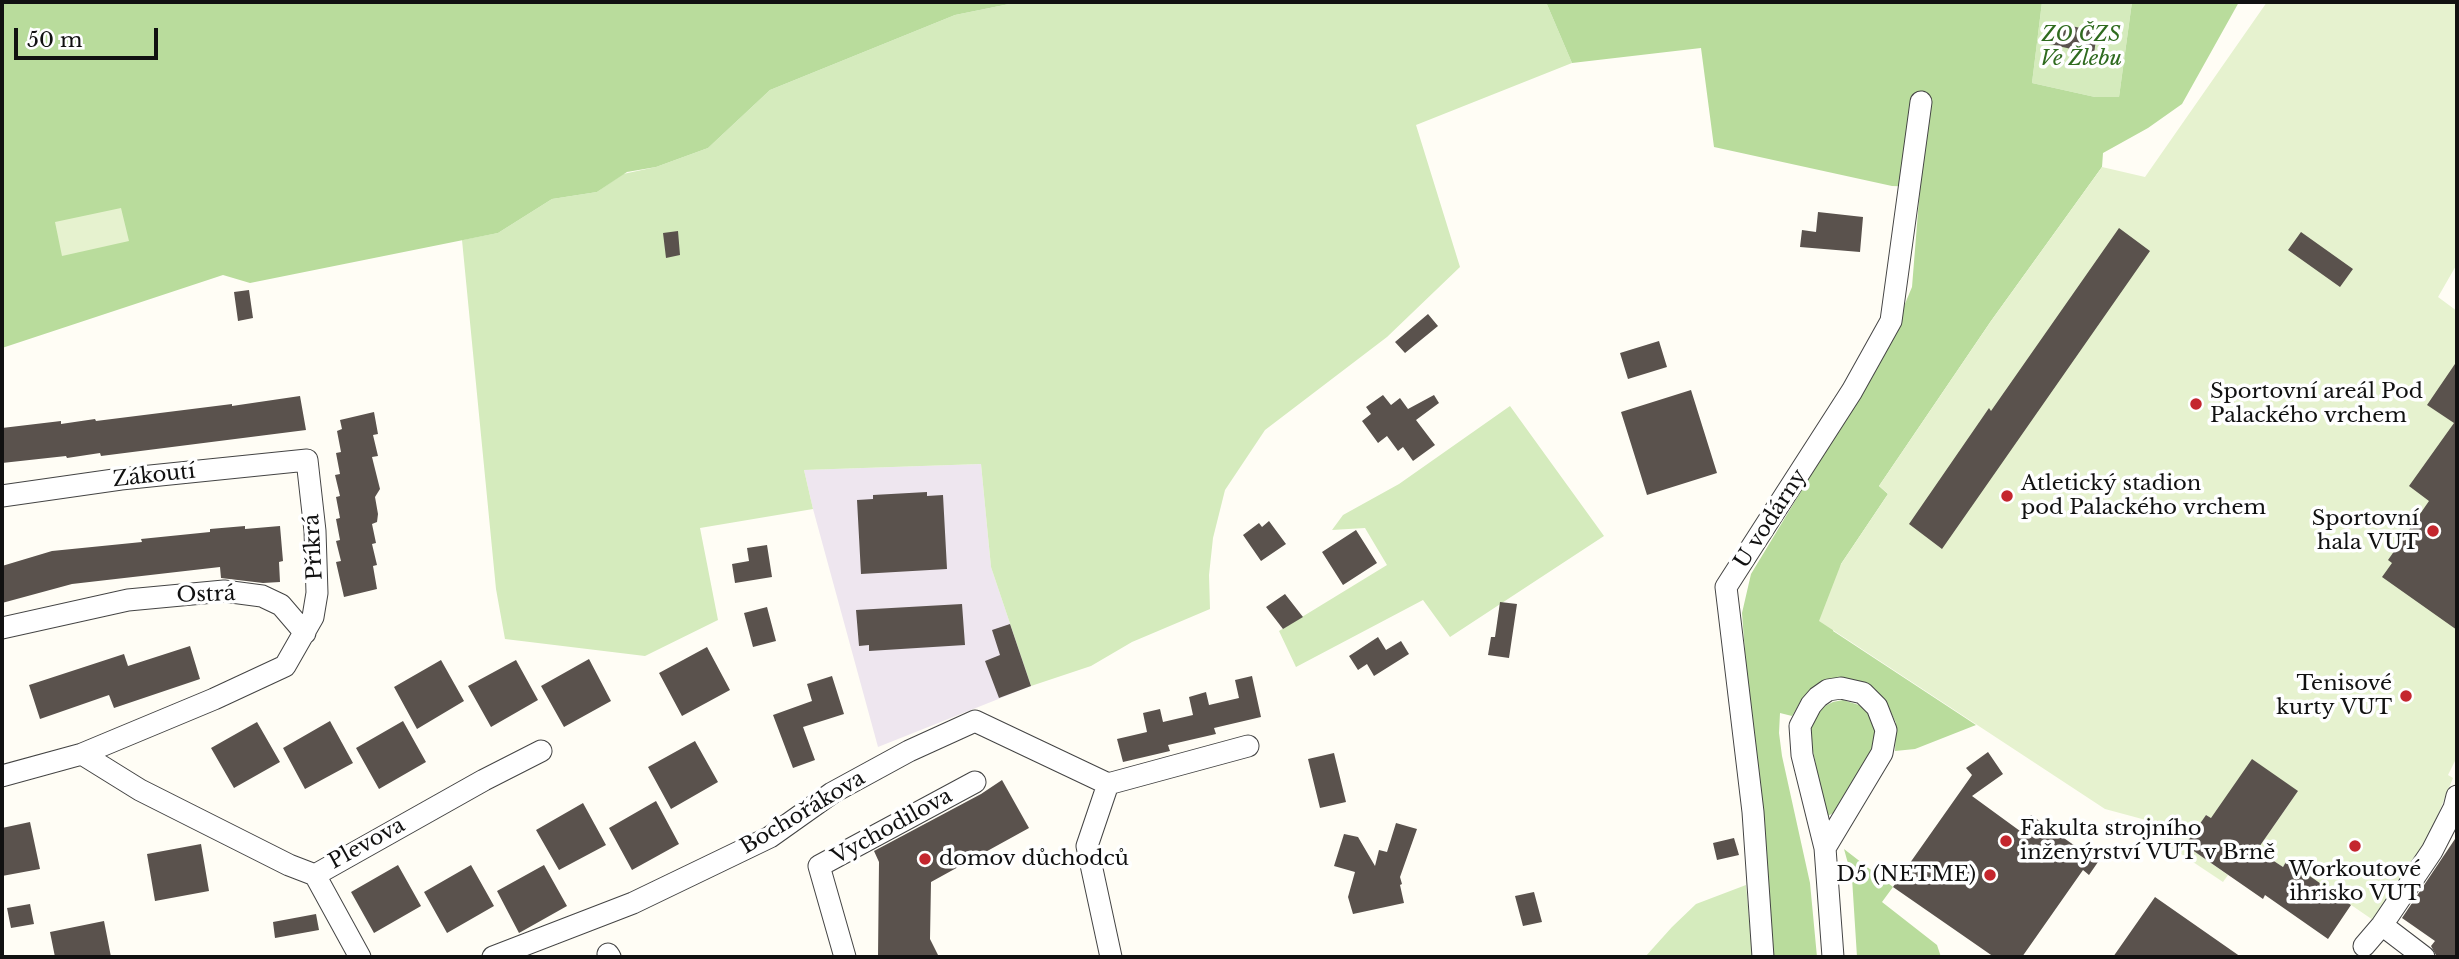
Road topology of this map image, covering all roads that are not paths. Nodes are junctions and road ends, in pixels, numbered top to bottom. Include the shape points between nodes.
1 (1921, 102) dead end
2 (307, 460) joint
3 (2, 496) edge
4 (2, 628) edge
5 (305, 633) junction
6 (1248, 746) dead end
7 (541, 751) dead end
8 (82, 754) junction
9 (2, 776) edge
10 (975, 782) dead end
11 (1108, 784) junction
12 (2456, 805) edge
13 (1825, 848) junction
14 (315, 875) junction
15 (2382, 925) junction
16 (2364, 946) dead end
17 (360, 957) edge
18 (493, 957) edge
19 (845, 957) edge
20 (1111, 957) edge
21 (1763, 957) edge
22 (1833, 957) edge
23 (2424, 957) edge

1 - 21 street, U vodárny via 1891,321 1852,391 1726,587 1753,812
2 - 3 street, Zákoutí
2 - 5 street, Příkrá via 317,593
4 - 5 street, Ostrá via 128,600 224,591 262,596 281,605
5 - 8 street via 285,666
6 - 11 street
7 - 14 street, Plevova
8 - 9 street
8 - 14 street, Plevova via 140,790
10 - 19 street, Vychodilova via 819,866
11 - 18 street, Bochořákova via 975,721 832,793 770,837 633,903
11 - 20 street via 1087,846
12 - 15 street via 2432,851
13 - 13 street via 1882,753 1886,730 1877,707 1863,693 1841,688 1818,697 1800,726 1802,755
13 - 22 street
14 - 17 street
15 - 16 street
15 - 23 street

